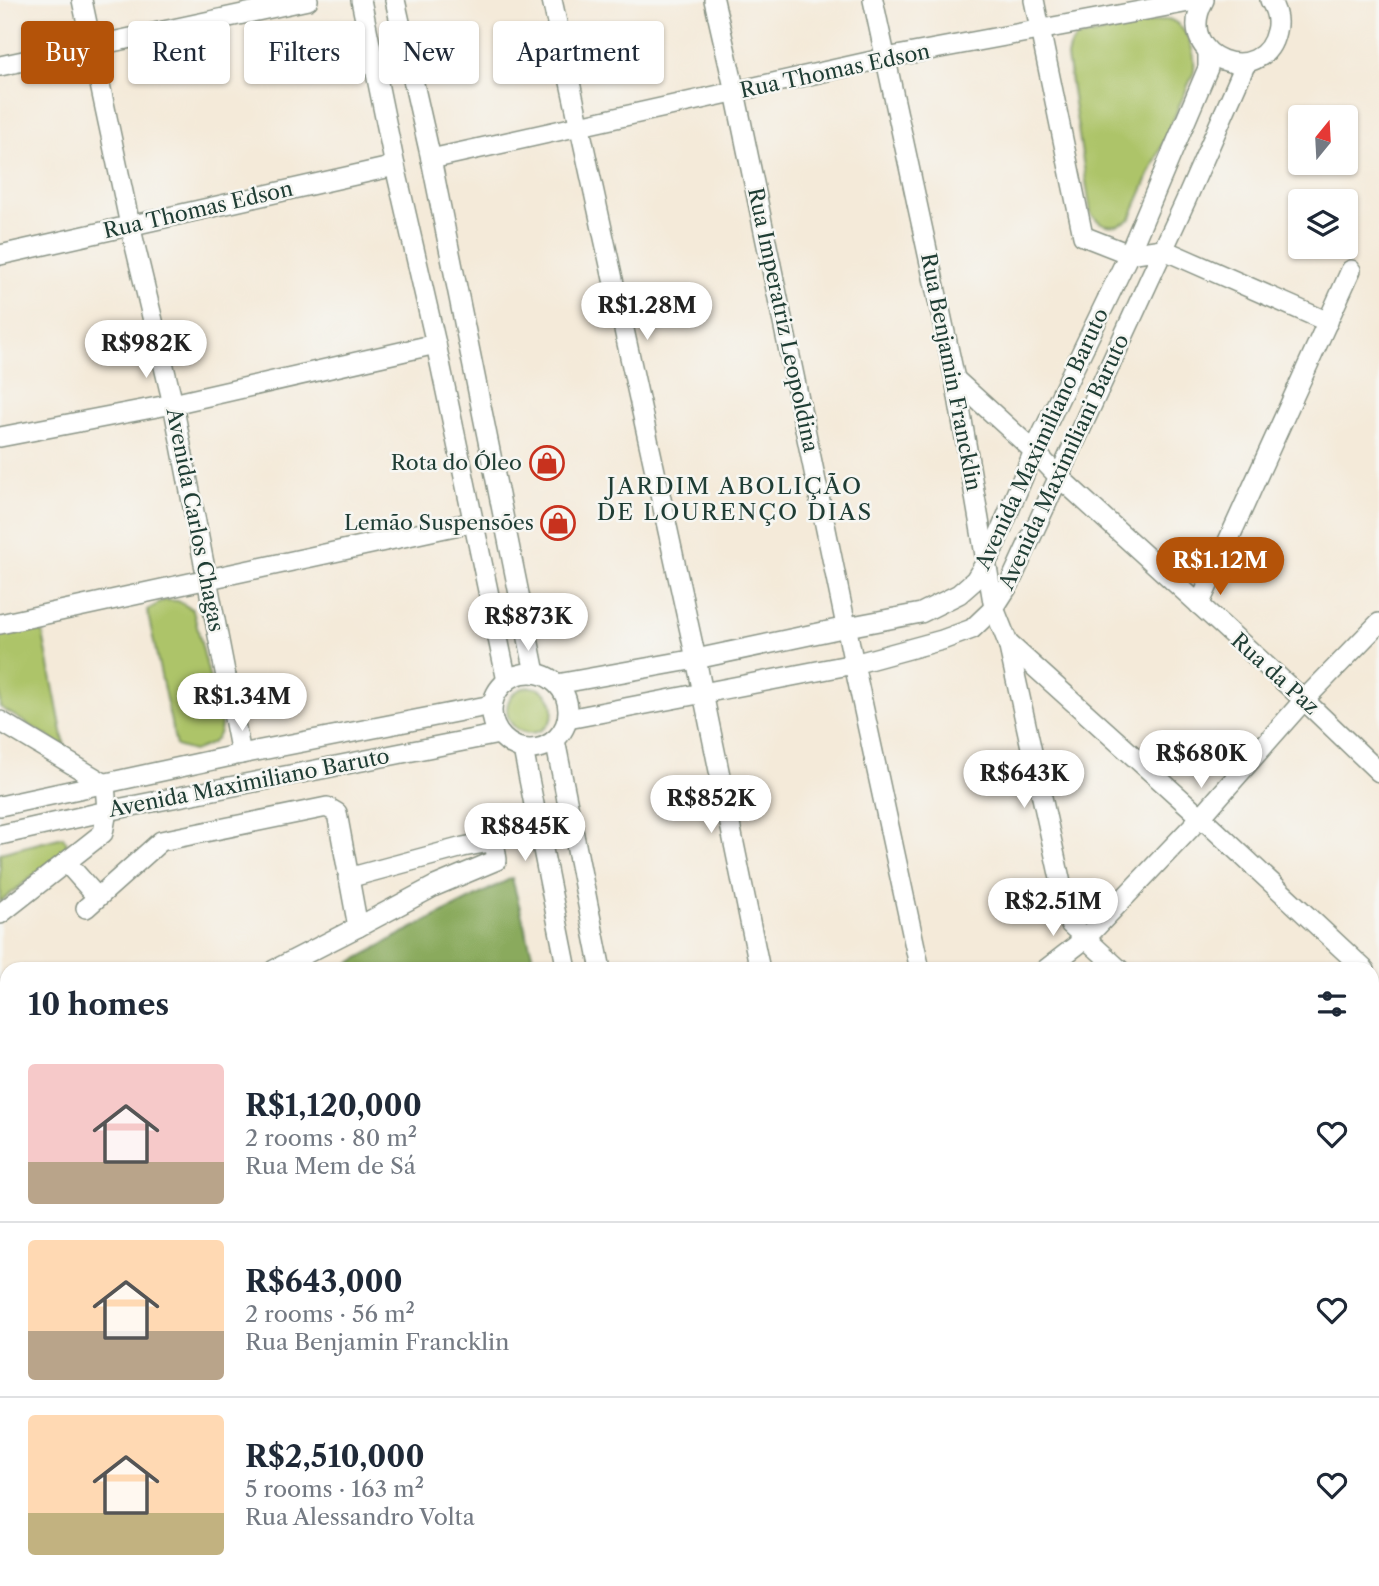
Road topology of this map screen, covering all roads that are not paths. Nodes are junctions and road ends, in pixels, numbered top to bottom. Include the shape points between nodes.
1 (82, 0) edge
2 (308, 0) edge
3 (361, 0) edge
4 (395, 0) edge
5 (552, 0) edge
6 (714, 0) edge
7 (873, 0) edge
8 (1034, 0) edge
9 (1202, 0) edge
10 (1275, 4) edge
11 (87, 21) edge
12 (1040, 29) junction
13 (114, 41) edge
14 (1208, 51) junction
15 (886, 58) junction
16 (21, 61) edge
17 (1246, 63) junction
18 (0, 66) edge
19 (100, 84) edge
20 (735, 92) junction
21 (580, 127) junction
22 (431, 159) junction
23 (395, 166) junction
24 (130, 225) junction
25 (1163, 249) junction
26 (1129, 254) junction
27 (0, 255) edge
28 (1351, 271) dead end
29 (1328, 323) junction
30 (436, 344) junction
31 (954, 379) junction
32 (173, 404) junction
33 (0, 437) edge
34 (1034, 451) junction
35 (1059, 477) junction
36 (474, 522) junction
37 (987, 561) junction
38 (207, 578) junction
39 (1199, 605) junction
40 (994, 608) junction
41 (1379, 623) edge
42 (0, 624) edge
43 (847, 627) junction
44 (1008, 643) junction
45 (696, 659) junction
46 (854, 664) junction
47 (535, 673) junction
48 (507, 681) junction
49 (557, 684) junction
50 (702, 693) junction
51 (1304, 700) junction
52 (492, 705) junction
53 (568, 719) junction
54 (0, 721) edge
55 (499, 734) junction
56 (555, 740) junction
57 (523, 749) junction
58 (241, 754) junction
59 (1379, 772) edge
60 (105, 784) junction
61 (0, 807) edge
62 (107, 811) junction
63 (1201, 817) junction
64 (0, 835) edge
65 (463, 847) junction
66 (427, 858) junction
67 (66, 862) junction
68 (471, 871) junction
69 (348, 878) junction
70 (435, 886) junction
71 (0, 914) edge
72 (358, 927) junction
73 (1085, 939) junction
74 (290, 962) edge
75 (565, 962) edge
76 (598, 962) edge
77 (758, 962) edge
78 (918, 962) edge
79 (1055, 962) edge
80 (1111, 962) edge
81 (1356, 962) edge

1 - 11 street, Avenida Carlos Chagas
2 - 13 street
3 - 23 street
4 - 22 street
5 - 21 street
6 - 20 street, Rua Imperatriz Leopoldina
7 - 15 street, Rua Benjamin Francklin
8 - 12 street
9 - 12 street, Rua Thomas Edson
9 - 14 street via 1197,31
10 - 17 street via 1275,37 1269,49
12 - 15 street, Rua Thomas Edson
12 - 26 street via 1083,236
14 - 17 street via 1219,60
14 - 26 street, Avenida Maximiliano Baruto via 1208,68
15 - 20 street, Rua Thomas Edson
15 - 31 street, Rua Benjamin Francklin
16 - 18 street
17 - 25 street, Avenida Maximiliani Baruto
19 - 24 street, Avenida Carlos Chagas
20 - 21 street, Rua Thomas Edson
20 - 43 street, Rua Imperatriz Leopoldina
21 - 22 street, Rua Thomas Edson
21 - 45 street
22 - 47 street
23 - 24 street, Rua Thomas Edson
23 - 30 street
24 - 27 street, Rua Thomas Edson
24 - 32 street, Avenida Carlos Chagas
25 - 26 street
25 - 29 street
25 - 35 street, Avenida Maximiliani Baruto
26 - 34 street, Avenida Maximiliano Baruto
28 - 29 street
29 - 39 street
30 - 32 street
30 - 36 street
31 - 34 street, Rua da Paz
31 - 37 street, Rua Benjamin Francklin
32 - 33 street
32 - 38 street, Avenida Carlos Chagas
34 - 35 street, Rua da Paz
34 - 37 street, Avenida Maximiliano Baruto
35 - 39 street, Rua da Paz
35 - 40 street, Avenida Maximiliani Baruto
36 - 38 street
36 - 48 street
37 - 40 street, Rua Benjamin Francklin
37 - 43 street, Avenida Maximiliano Baruto via 959,594 921,613
38 - 42 street
38 - 58 street, Avenida Carlos Chagas
39 - 51 street, Rua da Paz
40 - 44 street, Rua Benjamin Francklin
40 - 46 street, Avenida Maximiliani Baruto via 972,629
41 - 51 street
43 - 45 street, Avenida Maximiliano Baruto
43 - 46 street, Rua Imperatriz Leopoldina
44 - 63 street
44 - 73 street, Rua Benjamin Francklin via 1070,924
45 - 49 street, Avenida Maximiliano Baruto
45 - 50 street
46 - 50 street, Avenida Maximiliani Baruto
46 - 78 street, Rua Imperatriz Leopoldina
47 - 48 street
47 - 49 street
48 - 52 street
49 - 53 street via 567,700
50 - 53 street, Avenida Maximiliani Baruto
50 - 77 street
51 - 59 street, Rua da Paz
51 - 63 street
52 - 55 street
52 - 58 street, Avenida Maximiliano Baruto
53 - 56 street
54 - 60 street
55 - 57 street
55 - 62 street, Avenida Maximiliano Baruto
56 - 57 street via 540,748
56 - 76 street
57 - 75 street
58 - 60 street, Avenida Maximiliano Baruto
60 - 61 street, Avenida Maximiliano Baruto
60 - 62 street
62 - 64 street, Avenida Maximiliano Baruto
62 - 67 street via 103,833
63 - 73 street
63 - 81 street
65 - 66 street
65 - 68 street
65 - 68 street via 494,841 497,860
66 - 69 street
66 - 70 street
67 - 69 street via 92,903 160,841 327,807 337,813
67 - 71 street
68 - 70 street
69 - 72 street
70 - 72 street
72 - 74 street
73 - 79 street
73 - 80 street, Rua Benjamin Francklin

